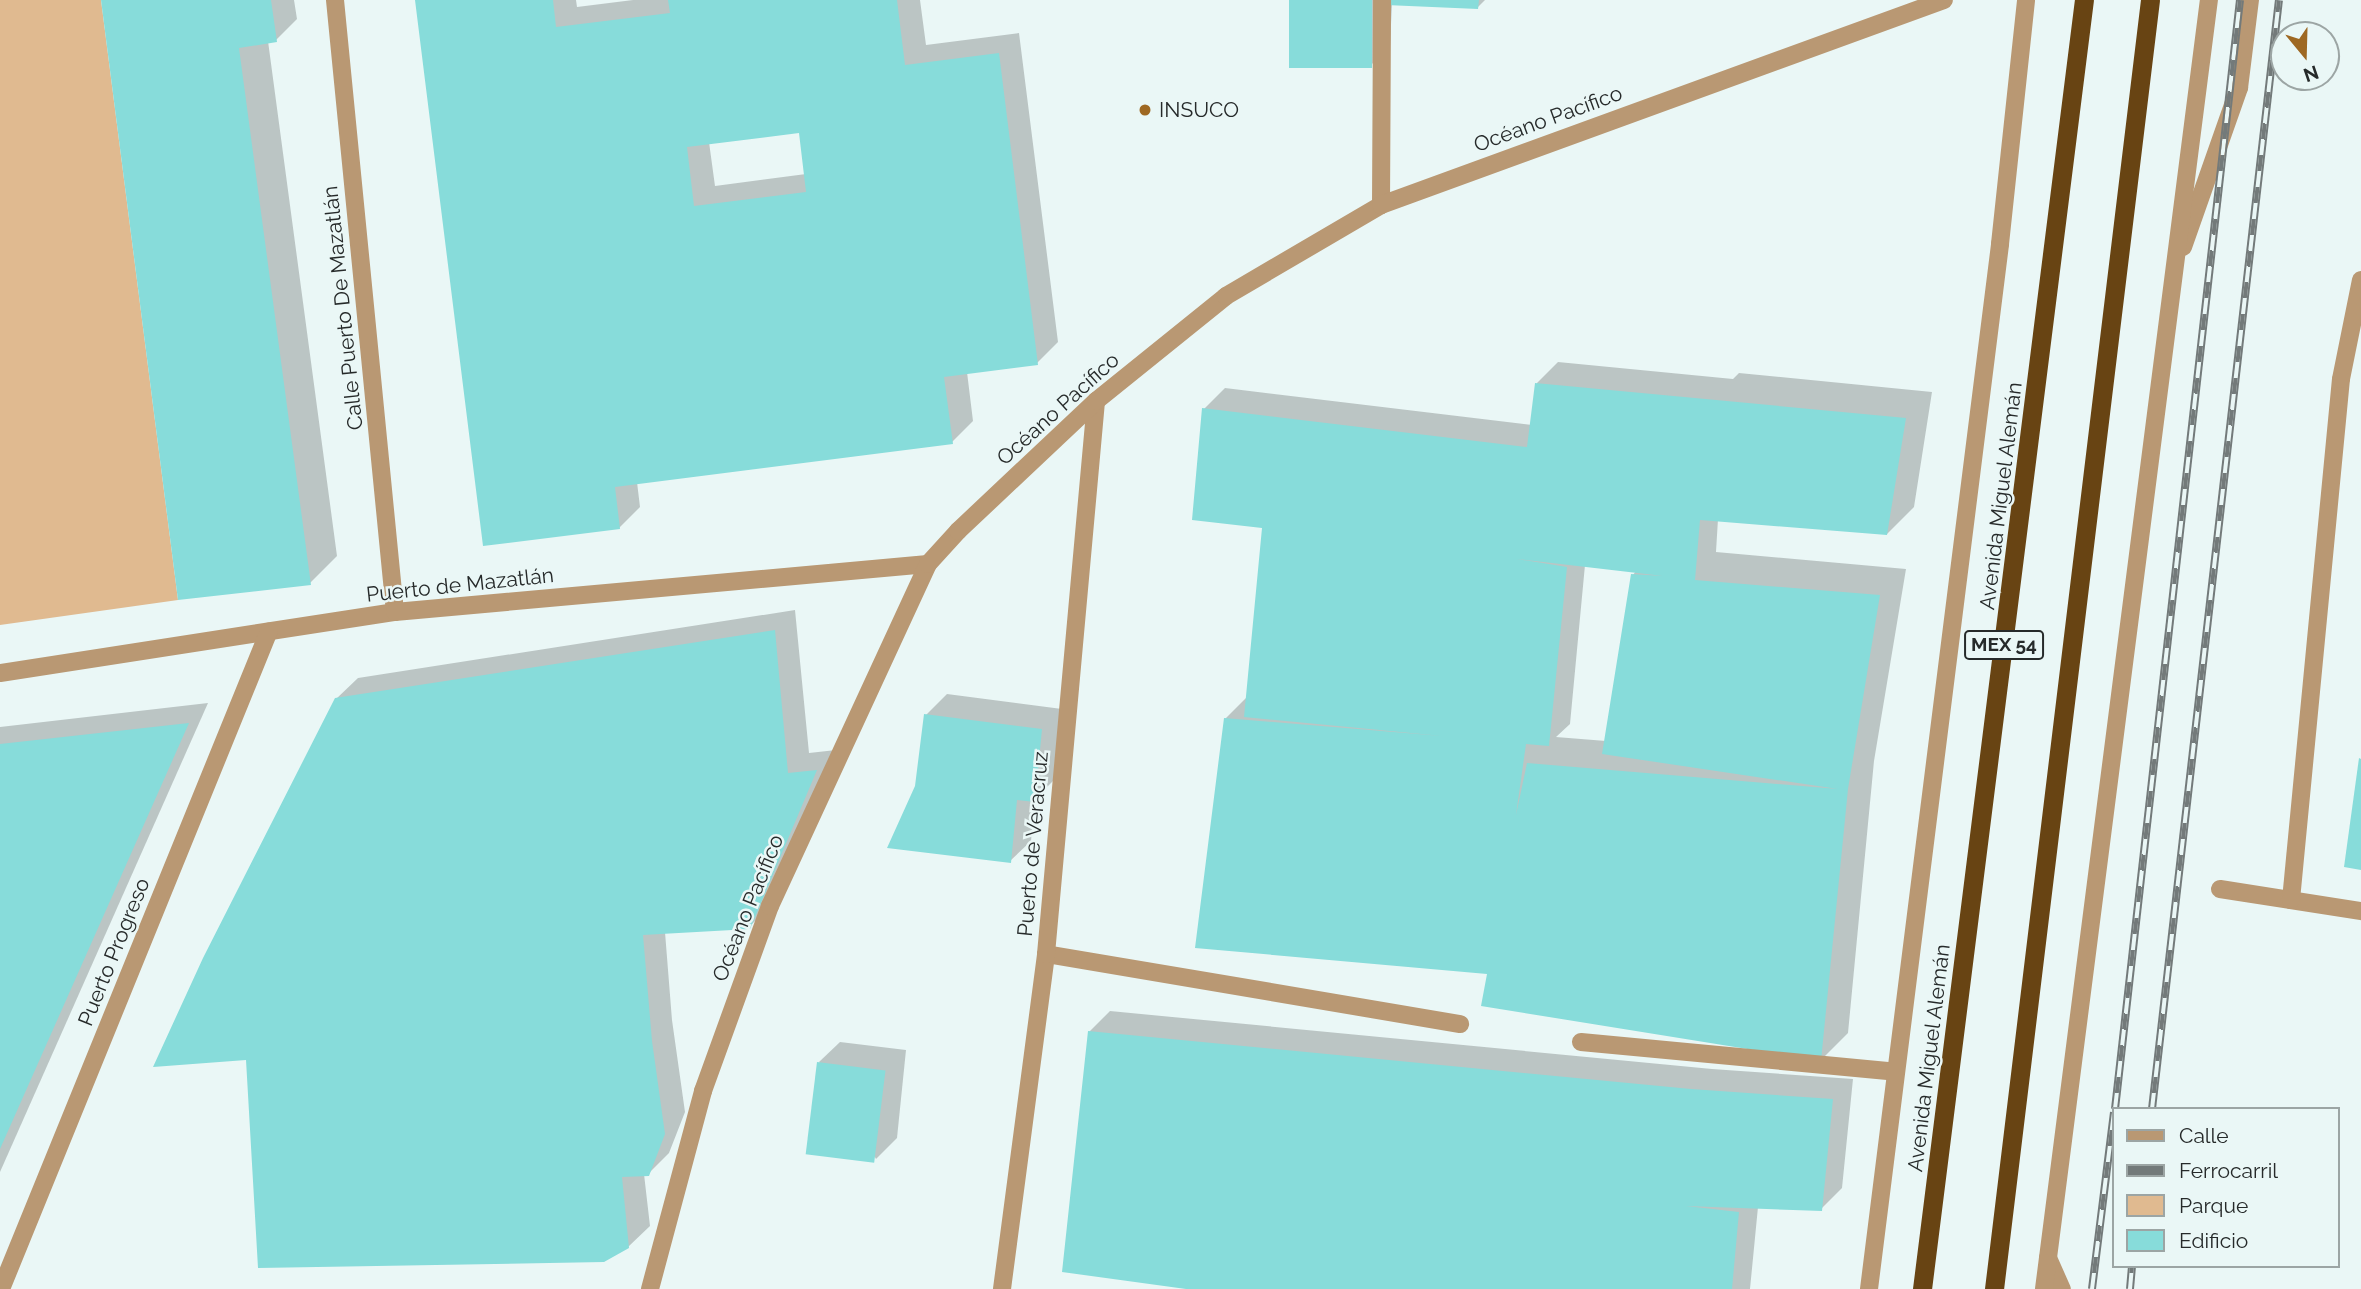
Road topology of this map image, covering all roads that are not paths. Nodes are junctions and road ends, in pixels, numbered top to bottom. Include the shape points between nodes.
1 (335, 0) edge
2 (1382, 0) edge
3 (1944, 0) edge
4 (2026, 0) edge
5 (2084, 0) edge
6 (2150, 0) edge
7 (2209, 0) edge
8 (2250, 0) edge
9 (1381, 205) junction
10 (2361, 279) edge
11 (2170, 284) junction
12 (1096, 401) junction
13 (928, 564) junction
14 (396, 612) junction
15 (269, 631) junction
16 (0, 673) edge
17 (2220, 890) dead end
18 (2291, 900) junction
19 (2361, 911) edge
20 (1046, 954) junction
21 (1460, 1024) dead end
22 (1581, 1042) dead end
23 (1896, 1072) junction
24 (2048, 1258) junction
25 (1, 1289) edge
26 (650, 1289) edge
27 (1002, 1289) edge
28 (1869, 1289) edge
29 (1922, 1289) edge
30 (1994, 1289) edge
31 (2044, 1289) edge
32 (2062, 1289) edge

1 - 14 street, Calle Puerto De Mazatlán
2 - 9 street
3 - 9 street, Océano Pacífico
4 - 23 street via 2000,244
5 - 29 highway, Avenida Miguel Alemán / MEX 54
6 - 30 highway, MEX 54
7 - 11 street
8 - 11 street via 2239,88
9 - 12 street, Océano Pacífico via 1226,296
10 - 18 street via 2341,379
11 - 24 street
12 - 13 street, Océano Pacífico
12 - 20 street, Puerto de Veracruz
13 - 14 street, Puerto de Mazatlán
13 - 26 street, Océano Pacífico via 770,906 703,1091
14 - 15 street, Puerto de Mazatlán
15 - 16 street, Puerto de Mazatlán
15 - 25 street, Puerto Progreso
17 - 18 street
18 - 19 street
20 - 21 street
20 - 27 street, Puerto de Veracruz
22 - 23 street
23 - 28 street
24 - 31 street
24 - 32 street

